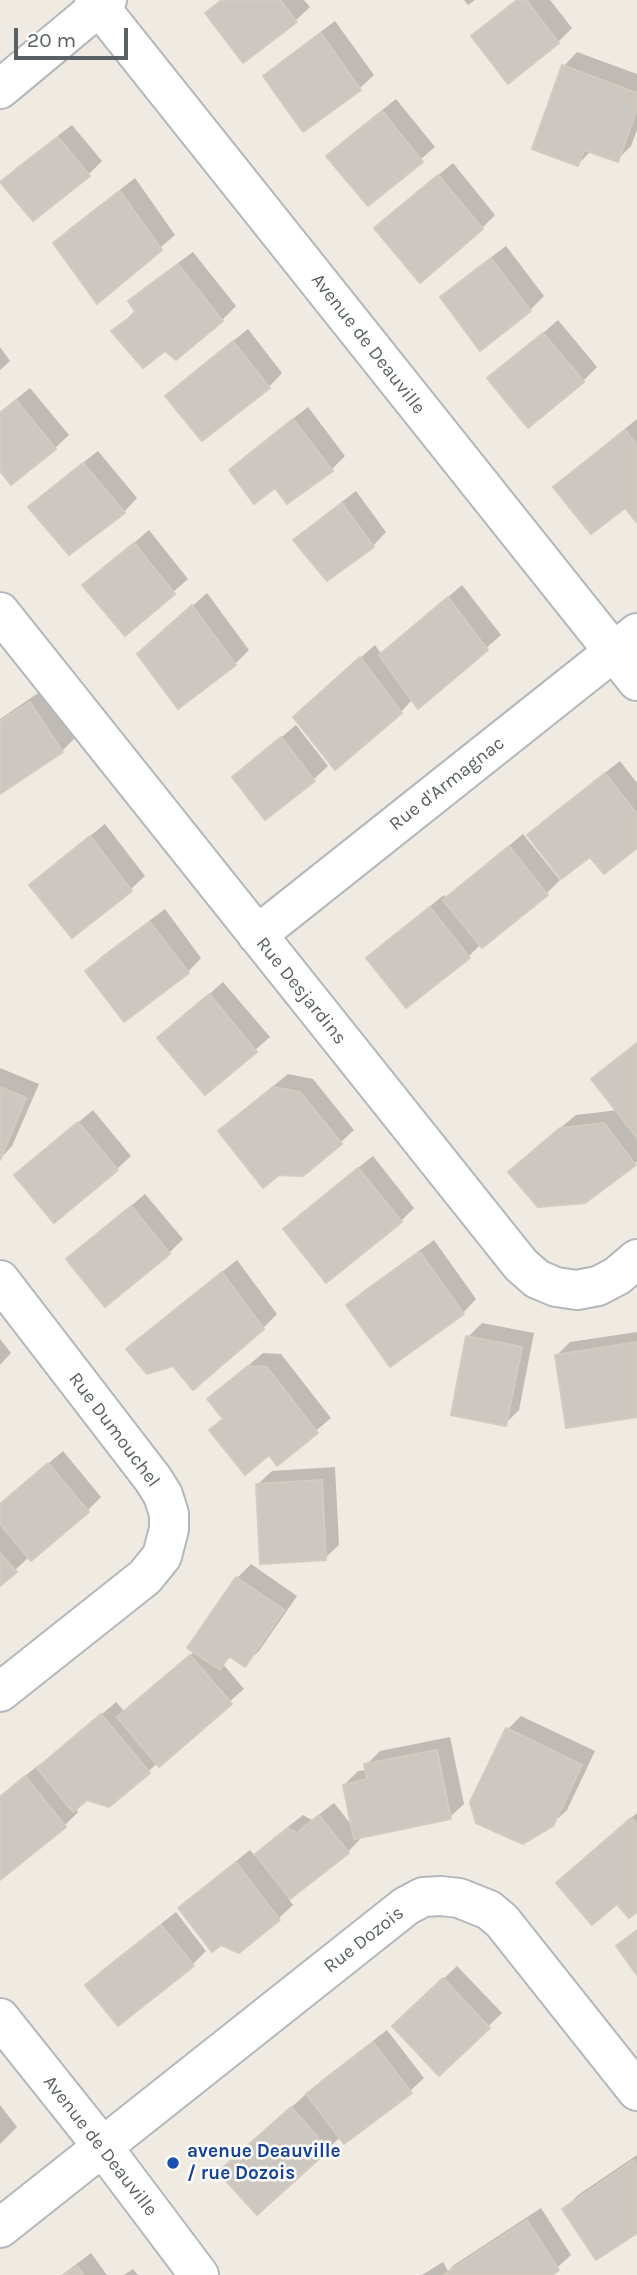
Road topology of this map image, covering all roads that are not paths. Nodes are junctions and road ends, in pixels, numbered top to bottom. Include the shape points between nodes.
1 (100, 2) edge
2 (0, 89) edge
3 (0, 612) edge
4 (629, 655) edge
5 (257, 935) junction
6 (637, 1259) edge
7 (0, 1280) edge
8 (0, 1692) edge
9 (0, 2018) edge
10 (637, 2091) edge
11 (102, 2146) junction
12 (0, 2228) edge
13 (199, 2275) edge

1 - 2 street
1 - 4 street, Avenue de Deauville
3 - 5 street, Rue Desjardins
4 - 5 street, Rue d'Armagnac
5 - 6 street, Rue Desjardins via 521,1265 537,1279 567,1289 598,1286
7 - 8 street, Rue Dumouchel via 153,1479 163,1495 169,1529 162,1556 145,1577
9 - 11 street, Avenue de Deauville
10 - 11 street, Rue Dozois via 502,1921 489,1910 459,1898 423,1897
11 - 12 street, Rue Dozois
11 - 13 street, Avenue de Deauville

